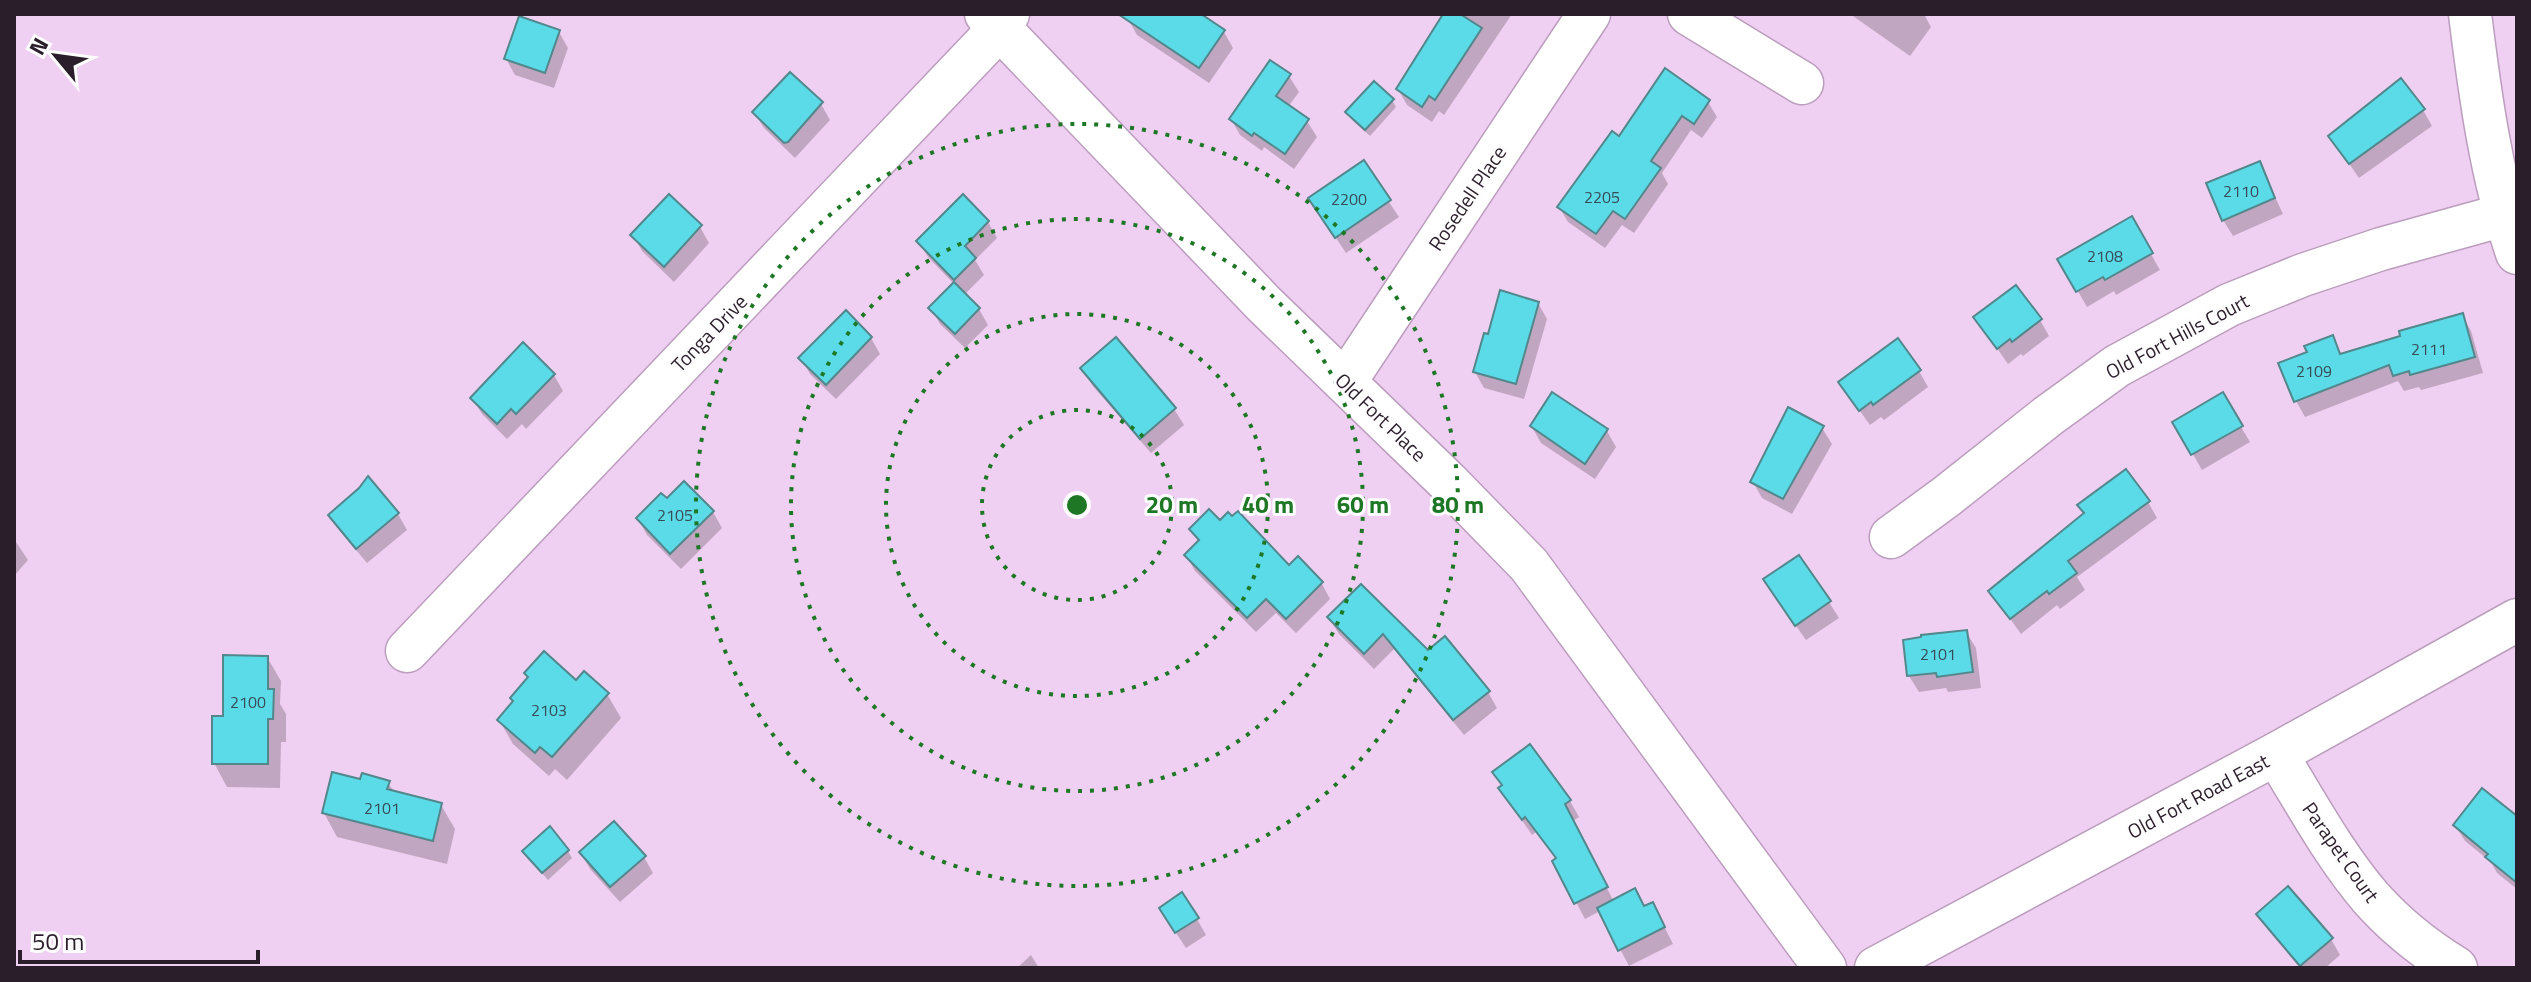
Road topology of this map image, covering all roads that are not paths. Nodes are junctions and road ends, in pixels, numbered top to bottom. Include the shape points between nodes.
1 (1589, 14) edge
2 (1689, 14) edge
3 (2470, 14) edge
4 (998, 19) edge
5 (1802, 83) dead end
6 (2511, 234) edge
7 (1345, 382) junction
8 (1891, 537) dead end
9 (2517, 620) edge
10 (407, 651) dead end
11 (2276, 754) junction
12 (1825, 968) edge
13 (1876, 968) edge
14 (2456, 968) edge

1 - 7 street, Rosedell Place
2 - 5 street
3 - 6 street via 2482,106
4 - 7 street, Old Fort Place via 1264,304
4 - 10 street, Tonga Drive
6 - 8 street, Old Fort Hills Court via 2381,249 2229,305 2117,366
7 - 12 street, Old Fort Place via 1529,565
9 - 11 street, Old Fort Road East
11 - 13 street, Old Fort Road East
11 - 14 street, Parapet Court via 2372,899

